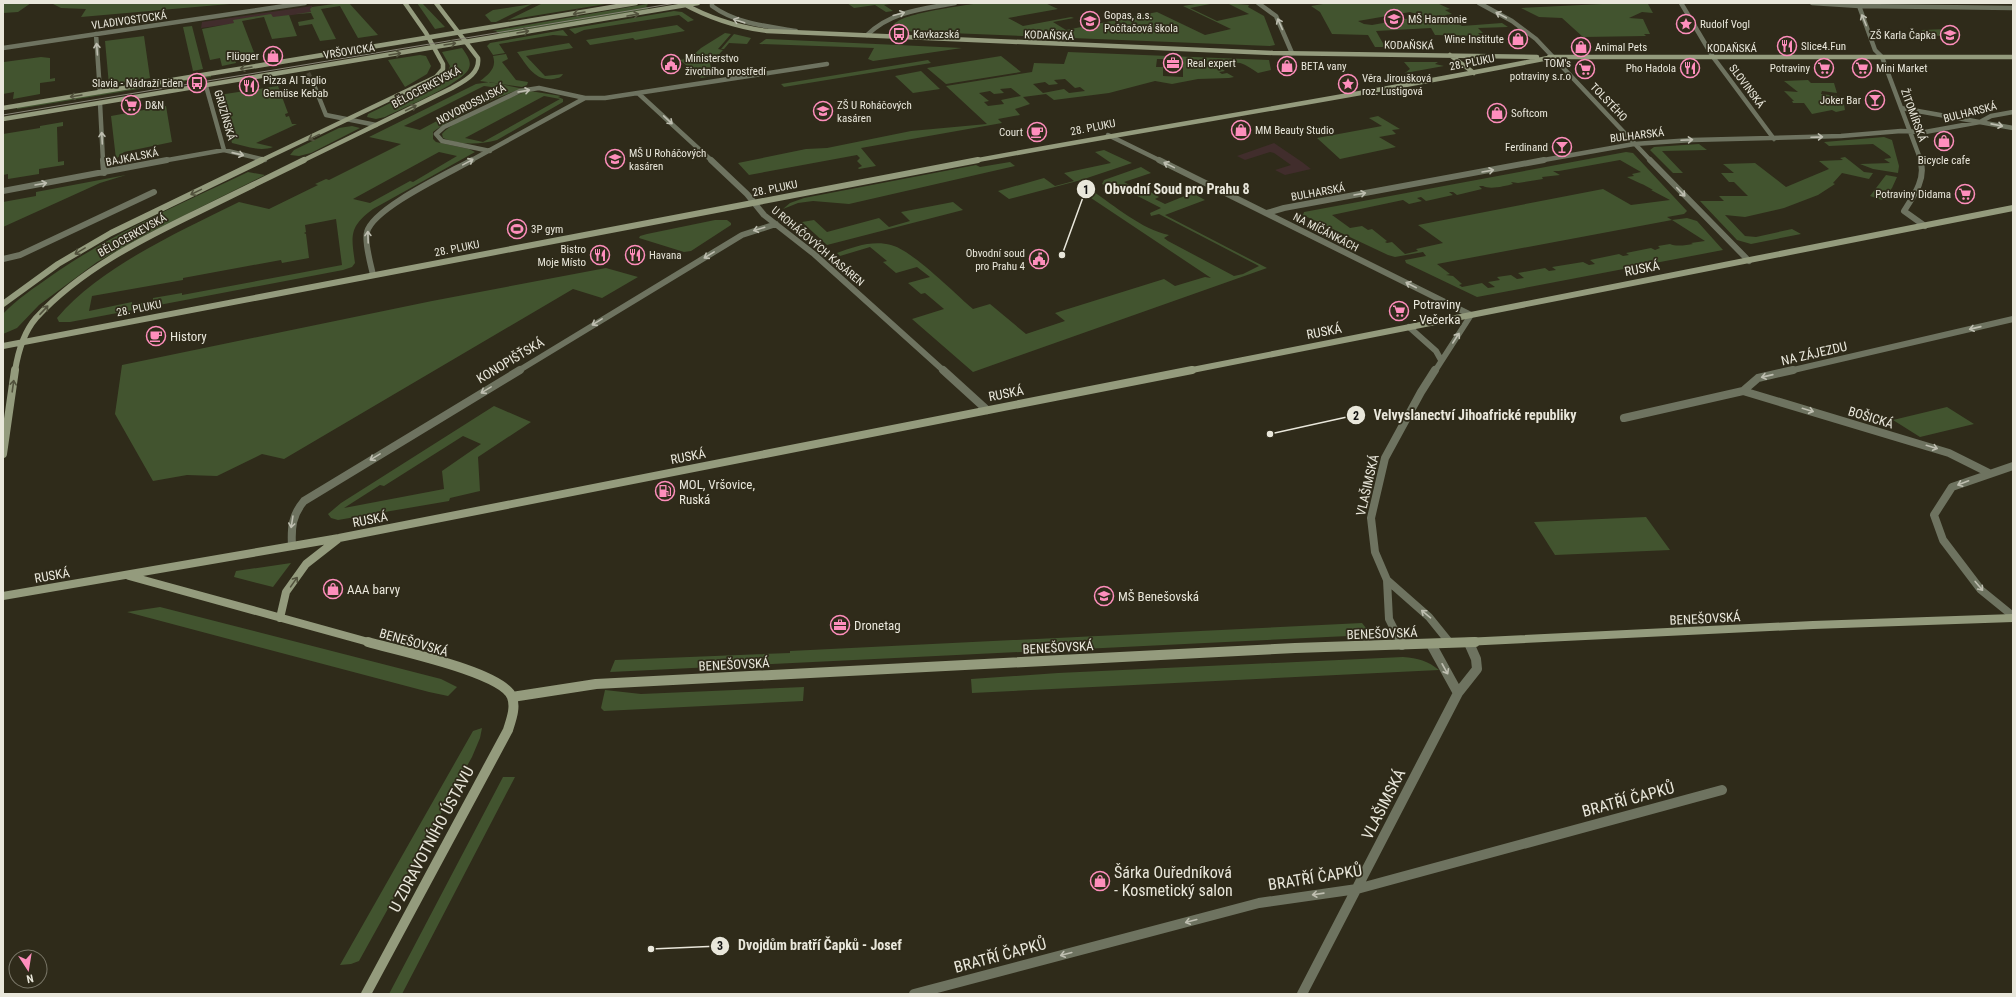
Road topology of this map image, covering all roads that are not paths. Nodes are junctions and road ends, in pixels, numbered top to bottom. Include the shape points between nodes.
1 (305, 3) edge
2 (405, 3) edge
3 (436, 3) edge
4 (636, 3) edge
5 (698, 3) edge
6 (712, 3) edge
7 (934, 3) edge
8 (955, 3) edge
9 (1258, 3) edge
10 (1479, 3) edge
11 (1682, 3) edge
12 (1812, 3) edge
13 (684, 4) edge
14 (1859, 4) edge
15 (939, 6) junction
16 (2013, 8) edge
17 (459, 33) junction
18 (804, 33) junction
19 (96, 34) junction
20 (867, 35) junction
21 (428, 38) junction
22 (466, 42) junction
23 (433, 47) junction
24 (3, 48) edge
25 (1292, 53) junction
26 (1450, 55) junction
27 (1552, 57) junction
28 (1882, 57) junction
29 (2013, 57) edge
30 (1714, 58) junction
31 (827, 64) dead end
32 (1474, 73) junction
33 (314, 85) tunnel mouth
34 (206, 86) junction
35 (100, 92) junction
36 (639, 94) junction
37 (585, 98) junction
38 (100, 103) junction
39 (3, 108) edge
40 (1901, 108) junction
41 (2013, 112) edge
42 (3, 119) edge
43 (349, 120) junction
44 (1980, 122) junction
45 (376, 125) junction
46 (2013, 128) edge
47 (1909, 131) junction
48 (1108, 135) junction
49 (1774, 139) junction
50 (1634, 144) junction
51 (224, 150) junction
52 (490, 150) junction
53 (265, 160) junction
54 (104, 173) junction
55 (3, 191) edge
56 (154, 192) dead end
57 (755, 203) junction
58 (2013, 208) edge
59 (1267, 213) junction
60 (776, 224) junction
61 (1925, 226) junction
62 (3, 259) edge
63 (1749, 261) junction
64 (373, 275) junction
65 (3, 304) edge
66 (1471, 315) junction
67 (2013, 319) edge
68 (1409, 327) junction
69 (22, 342) junction
70 (3, 346) edge
71 (1441, 360) junction
72 (1743, 391) junction
73 (987, 410) junction
74 (1624, 418) dead end
75 (3, 451) edge
76 (2013, 466) edge
77 (1989, 473) junction
78 (339, 538) junction
79 (292, 546) junction
80 (126, 575) junction
81 (1387, 580) junction
82 (3, 596) edge
83 (2013, 617) edge
84 (280, 618) junction
85 (1469, 643) junction
86 (1431, 644) junction
87 (1450, 644) junction
88 (1402, 645) junction
89 (1458, 693) junction
90 (512, 697) junction
91 (1722, 790) dead end
92 (1357, 889) junction
93 (366, 994) edge
94 (914, 994) edge
95 (1302, 994) edge

1 - 19 street, VLADIVOSTOCKÁ
2 - 21 street
3 - 17 street
4 -> 17 street, VRŠOVICKÁ
5 - 13 street, VRŠOVICKÁ
18 -> 6 street, KODAŇSKÁ via 742,22 723,14 712,6
7 - 15 street
8 - 15 street
25 -> 9 street via 1276,16
27 -> 10 street, TOLSTÉHO via 1523,28
11 - 30 street, SLOVINSKÁ
12 - 14 street
13 - 18 street, KODAŇSKÁ via 704,16 734,26
22 -> 13 street, VRŠOVICKÁ
14 - 16 street
28 -> 14 street, ŽITOMÍRSKÁ via 1875,50
20 -> 15 street via 891,17
17 - 21 street, VRŠOVICKÁ
17 - 22 street
18 - 20 street, KODAŇSKÁ
19 - 24 street, VLADIVOSTOCKÁ
35 -> 19 street
20 - 25 street, KODAŇSKÁ
21 - 23 street
21 -> 35 street, VRŠOVICKÁ
23 -> 22 street, VRŠOVICKÁ
45 -> 22 street, BĚLOCERKEVSKÁ via 467,79 479,65 478,58
34 -> 23 street, VRŠOVICKÁ via 307,71
23 - 43 street, BĚLOCERKEVSKÁ via 443,64 443,69 436,77
25 - 26 street, KODAŇSKÁ
26 - 27 street, KODAŇSKÁ
26 - 32 street
27 - 30 street, KODAŇSKÁ
27 - 32 street, 28. PLUKU
27 - 50 street, TOLSTÉHO
28 - 29 street, KODAŇSKÁ
28 - 30 street, KODAŇSKÁ
28 - 40 street, ŽITOMÍRSKÁ
30 - 49 street, SLOVINSKÁ
31 - 36 street
32 - 48 street, 28. PLUKU
33 - 43 street via 326,115
34 - 38 street, VRŠOVICKÁ
34 - 51 street, GRUZÍNSKÁ
35 -> 39 street, VRŠOVICKÁ
36 - 37 street
36 -> 57 street, U ROHÁČOVÝCH KASÁREN
37 - 52 street
52 -> 37 street, NOVOROSSIJSKÁ via 442,141 436,134 510,94 539,88
38 - 42 street, VRŠOVICKÁ
54 -> 38 street
40 - 44 street
40 - 47 street, ŽITOMÍRSKÁ
41 - 44 street, BULHARSKÁ
43 - 45 street
43 -> 53 street, BĚLOCERKEVSKÁ
44 -> 46 street
44 - 47 street, BULHARSKÁ via 1926,132
69 -> 45 street, BĚLOCERKEVSKÁ via 35,319 49,304 83,277 126,250 153,234
49 -> 47 street, BULHARSKÁ
47 - 61 street, ŽITOMÍRSKÁ via 1921,160 1922,176 1918,189 1904,210
48 - 57 street, 28. PLUKU
59 -> 48 street, NA MÍČÁNKÁCH
50 -> 49 street, BULHARSKÁ
59 -> 50 street, BULHARSKÁ
50 -> 63 street, TOLSTÉHO
51 -> 53 street, BAJKALSKÁ
51 - 54 street, BAJKALSKÁ
64 -> 52 street via 366,234 376,217 397,201
53 -> 65 street, BĚLOCERKEVSKÁ via 86,247
55 -> 54 street, BAJKALSKÁ
56 - 62 street via 20,255
57 - 60 street, U ROHÁČOVÝCH KASÁREN via 764,215
57 - 64 street, 28. PLUKU
58 - 61 street, RUSKÁ
66 -> 59 street, NA MÍČÁNKÁCH
60 - 73 street, U ROHÁČOVÝCH KASÁREN via 808,249
60 -> 79 street, KONOPIŠŤSKÁ via 742,234 304,501 292,517
61 - 63 street, RUSKÁ
63 - 66 street, RUSKÁ
64 - 69 street, 28. PLUKU
66 - 68 street, RUSKÁ
71 -> 66 street, VLAŠIMSKÁ
67 -> 72 street, NA ZÁJEZDU via 1758,378
68 - 71 street
68 - 73 street, RUSKÁ
69 - 70 street, 28. PLUKU
75 -> 69 street, BĚLOCERKEVSKÁ via 16,363
71 - 81 street, VLAŠIMSKÁ via 1385,458 1371,518 1375,552
72 - 74 street, NA ZÁJEZDU
72 -> 77 street, BOŠICKÁ via 1949,453
73 - 78 street, RUSKÁ
76 - 77 street
77 -> 83 street via 1952,487 1934,515 1943,540 1977,584
78 - 79 street, RUSKÁ
84 -> 78 street via 286,592 306,564
79 - 80 street, RUSKÁ
80 - 82 street, RUSKÁ
80 - 84 street, BENEŠOVSKÁ
87 -> 81 street, VLAŠIMSKÁ via 1441,628
81 - 88 street, VLAŠIMSKÁ via 1389,619
83 - 85 street, BENEŠOVSKÁ
84 - 90 street, BENEŠOVSKÁ via 468,670 499,683
85 - 87 street, BENEŠOVSKÁ
85 - 89 street, VLAŠIMSKÁ via 1477,669
86 - 87 street, BENEŠOVSKÁ
86 - 88 street, BENEŠOVSKÁ
86 -> 89 street
88 - 90 street, BENEŠOVSKÁ via 1295,648 596,684
89 - 92 street, VLAŠIMSKÁ
90 - 93 street, U ZDRAVOTNÍHO ÚSTAVU via 514,715 508,730
91 - 92 street, BRATŘÍ ČAPKŮ
92 -> 94 street, BRATŘÍ ČAPKŮ via 1259,903
92 - 95 street, VLAŠIMSKÁ

